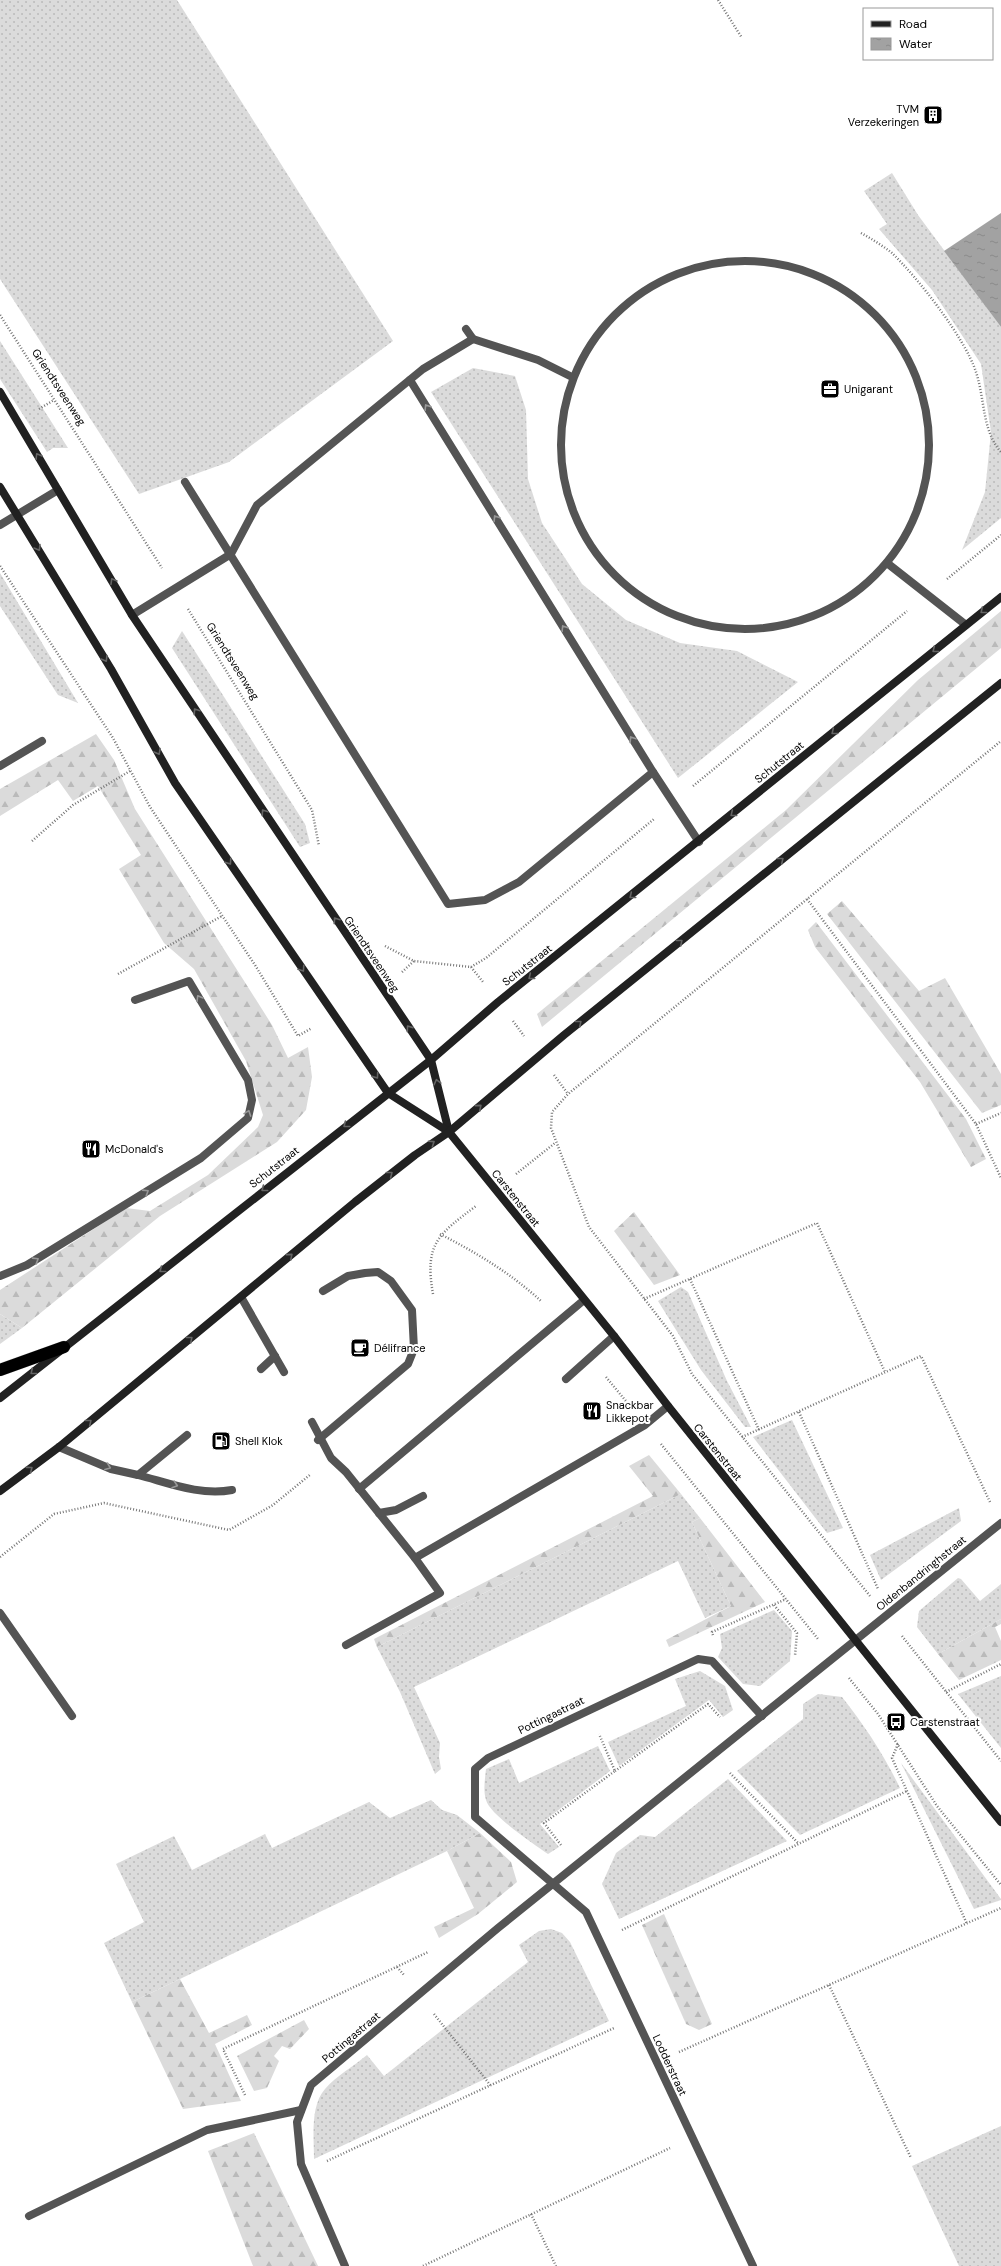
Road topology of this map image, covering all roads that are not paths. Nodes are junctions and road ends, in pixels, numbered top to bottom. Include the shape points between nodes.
1 (466, 329) dead end
2 (473, 339) junction
3 (572, 377) junction
4 (410, 380) junction
5 (0, 392) edge
6 (185, 482) dead end
7 (0, 487) edge
8 (58, 490) junction
9 (18, 515) junction
10 (0, 525) edge
11 (231, 554) junction
12 (887, 563) junction
13 (1001, 596) edge
14 (132, 615) junction
15 (966, 625) junction
16 (1001, 683) edge
17 (42, 741) dead end
18 (0, 766) edge
19 (653, 772) junction
20 (699, 842) junction
21 (135, 1000) dead end
22 (431, 1060) junction
23 (388, 1093) junction
24 (449, 1132) junction
25 (0, 1276) edge
26 (323, 1291) dead end
27 (241, 1297) junction
28 (584, 1300) junction
29 (614, 1336) junction
30 (64, 1347) junction
31 (275, 1356) junction
32 (261, 1369) dead end
33 (0, 1370) edge
34 (284, 1372) dead end
35 (566, 1380) dead end
36 (0, 1398) edge
37 (668, 1406) junction
38 (312, 1422) dead end
39 (187, 1435) dead end
40 (319, 1439) junction
41 (59, 1447) junction
42 (138, 1476) junction
43 (359, 1489) junction
44 (232, 1490) dead end
45 (0, 1491) edge
46 (423, 1496) dead end
47 (379, 1513) junction
48 (1001, 1523) edge
49 (415, 1558) junction
50 (0, 1613) edge
51 (855, 1640) junction
52 (346, 1645) dead end
53 (72, 1716) dead end
54 (762, 1716) junction
55 (1001, 1822) edge
56 (555, 1884) junction
57 (301, 2110) junction
58 (29, 2216) dead end
59 (345, 2266) edge
60 (753, 2266) edge

1 - 2 street
2 - 3 street via 538,360
2 - 4 street via 423,369
3 - 12 street via 560,433 565,489 587,542 624,585 672,615 728,629 784,626 841,602
3 - 12 street via 600,330 640,293 689,269 742,260 796,268 846,290 887,326 915,372 929,425 926,479 912,524
4 - 11 street via 257,505
19 -> 4 street
8 -> 5 main road, Griendtsveenweg
6 - 11 street
7 - 9 main road
8 - 9 street
14 -> 8 main road, Griendtsveenweg
9 - 10 street
9 -> 23 main road via 111,669 175,783
11 - 14 street
11 - 19 street via 448,904 485,900 519,882
12 - 15 street
13 -> 15 main road, Schutstraat
22 -> 14 main road, Griendtsveenweg
15 -> 20 main road, Schutstraat
24 -> 16 main road
17 - 18 street
19 - 20 street
20 -> 22 main road, Schutstraat via 498,1002
25 -> 21 street via 27,1265 201,1158 248,1118 252,1100 248,1080 189,981
22 - 23 main road, Schutstraat
24 -> 22 main road, Griendtsveenweg
23 - 24 main road
23 -> 30 main road, Schutstraat
27 -> 24 main road via 354,1202
24 - 28 main road, Carstenstraat
26 - 40 street via 348,1276 366,1273 378,1272 391,1280 412,1310 414,1349 408,1364
27 - 31 street
41 -> 27 main road
28 - 29 main road, Carstenstraat
28 - 43 street
29 - 35 street
29 - 37 main road, Carstenstraat
30 - 33 highway
30 -> 36 main road, Schutstraat
31 - 32 street
31 - 34 street
37 - 49 street via 645,1425
37 - 51 main road, Carstenstraat
38 - 40 street
39 - 42 street
40 - 43 street via 331,1458
41 -> 42 street via 110,1469
45 -> 41 main road
42 -> 44 street via 202,1491 217,1493
43 - 47 street
46 - 47 street via 396,1510
47 - 49 street
48 - 51 street, Oldenbandringhstraat
49 - 52 street via 440,1593
50 - 53 street
51 - 54 street, Pottingastraat
51 - 55 main road, Carstenstraat
54 - 56 street, Pottingastraat
54 - 56 street, Pottingastraat via 712,1661 698,1659 488,1758 475,1769 474,1817
56 - 57 street, Pottingastraat via 311,2084
56 - 60 street, Lodderstraat via 586,1912
57 - 58 street via 206,2130
57 - 59 street, Pottingastraat via 297,2122 301,2164

